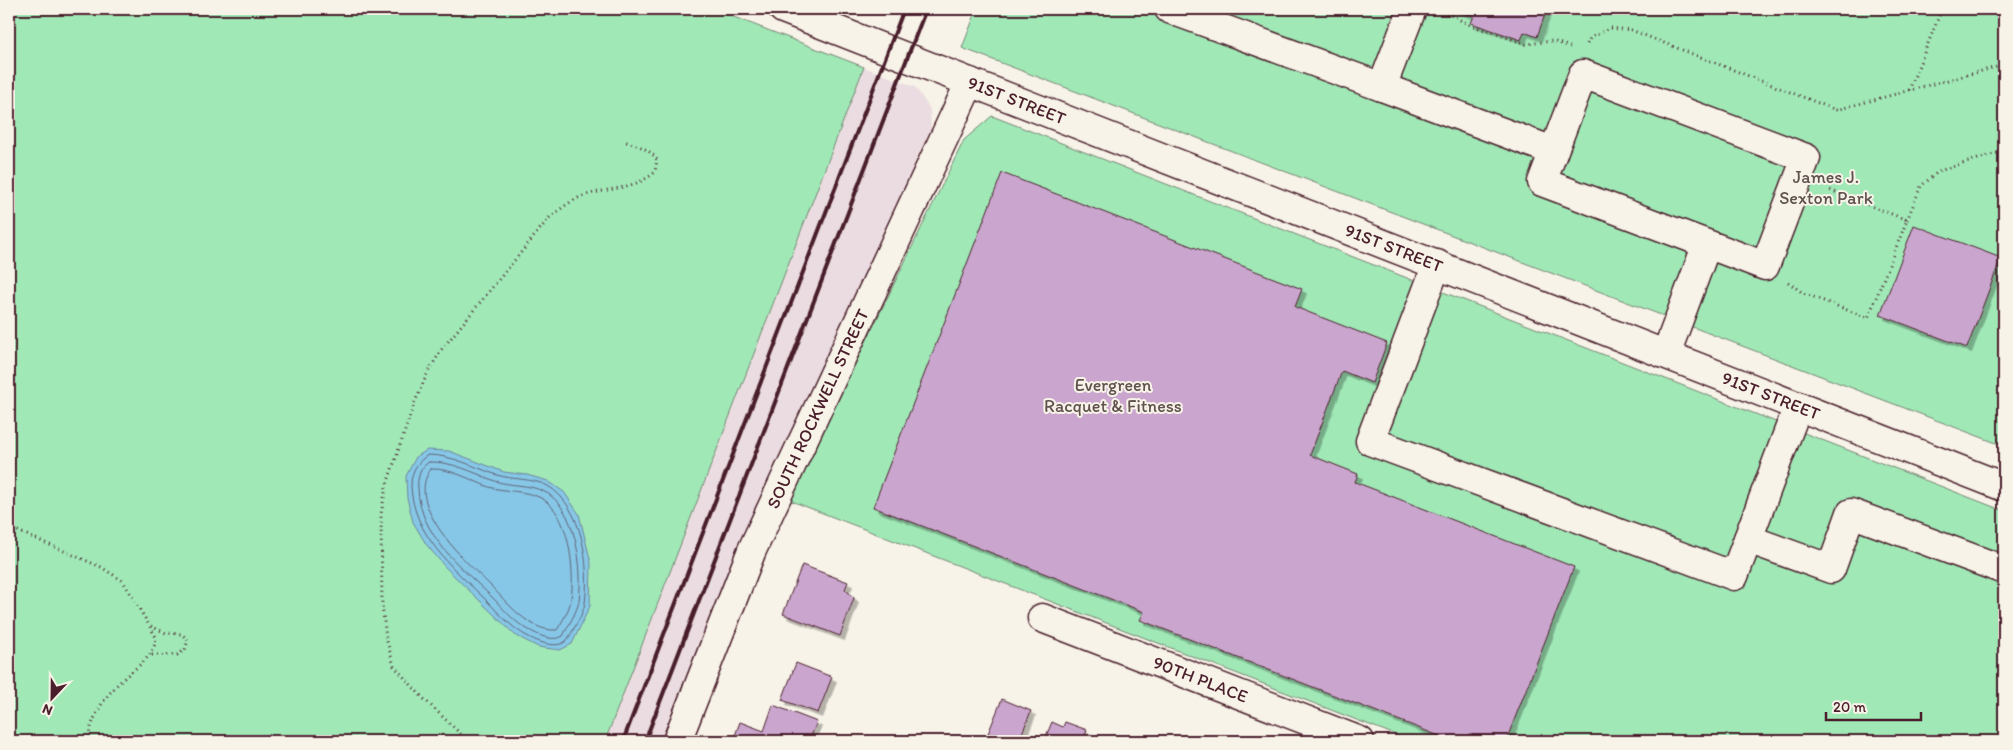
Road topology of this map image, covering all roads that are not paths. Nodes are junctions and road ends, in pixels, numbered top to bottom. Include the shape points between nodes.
1 (783, 9) edge
2 (1169, 9) edge
3 (1412, 9) edge
4 (834, 18) edge
5 (970, 82) junction
6 (1382, 87) junction
7 (1553, 151) junction
8 (1707, 244) junction
9 (1436, 264) junction
10 (1666, 354) junction
11 (1798, 406) junction
12 (2004, 487) edge
13 (1748, 539) junction
14 (2004, 570) edge
15 (1042, 618) dead end
16 (677, 741) edge
17 (1360, 741) edge

1 - 4 street, 91ST STREET
2 - 6 street
3 - 6 street
4 - 5 street, 91ST STREET
5 - 9 street, 91ST STREET
5 - 16 street, SOUTH ROCKWELL STREET via 752,550
6 - 7 street
7 - 8 street via 1542,182
7 - 8 street via 1583,74 1806,158 1765,266
8 - 10 street
9 - 10 street, 91ST STREET
9 - 13 street via 1370,441 1734,576
10 - 11 street, 91ST STREET
11 - 12 street, 91ST STREET
11 - 13 street
13 - 14 street via 1831,569 1851,514
15 - 17 street, 90TH PLACE

